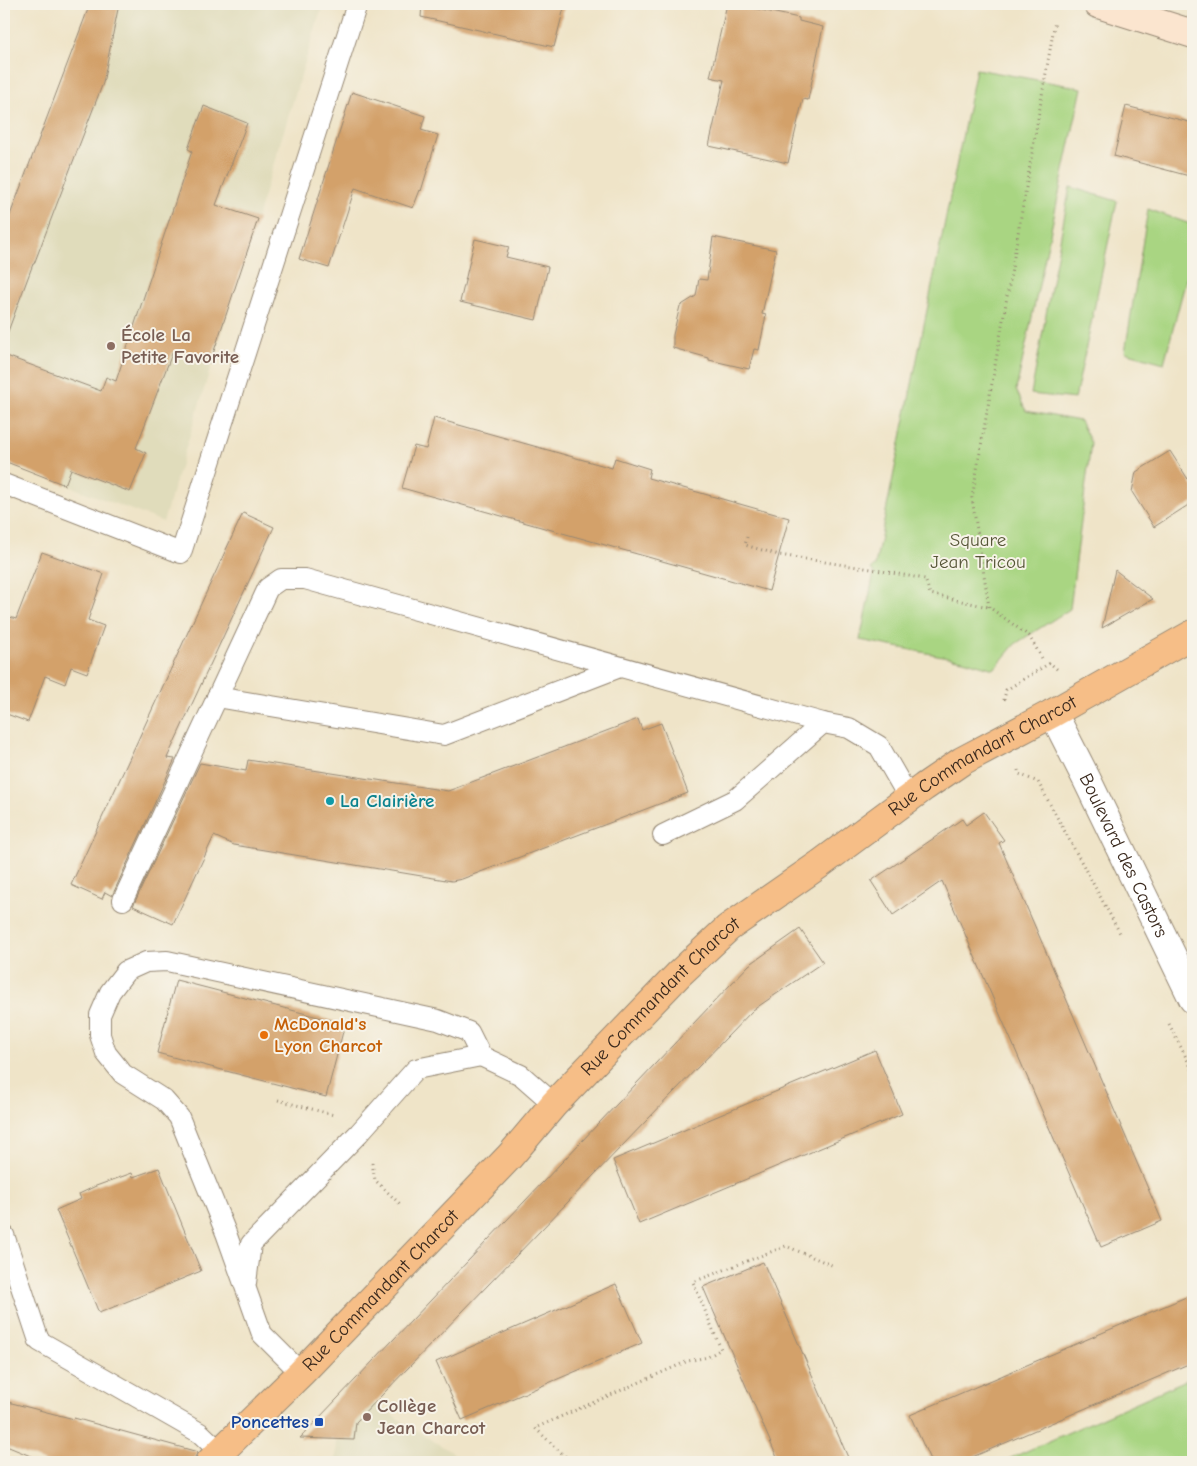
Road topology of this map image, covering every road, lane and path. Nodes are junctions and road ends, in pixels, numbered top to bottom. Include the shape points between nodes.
1 (357, 4) edge
2 (1098, 4) edge
3 (1055, 21) dead end
4 (1193, 34) edge
5 (4, 484) edge
6 (746, 537) dead end
7 (988, 607) junction
8 (1193, 634) edge
9 (1042, 658) dead end
10 (620, 667) junction
11 (217, 698) junction
12 (1053, 713) junction
13 (824, 722) junction
14 (909, 798) junction
15 (663, 835) dead end
16 (123, 900) dead end
17 (1193, 999) edge
18 (481, 1056) junction
19 (554, 1104) junction
20 (4, 1235) edge
21 (834, 1266) dead end
22 (245, 1285) junction
23 (301, 1373) junction
24 (215, 1457) edge
25 (569, 1460) dead end

1 - 5 lane via 181,553
2 - 4 main road
3 - 7 path via 972,498
6 - 7 path via 745,544 779,555 925,579 930,594
7 - 9 path via 1029,636
8 - 12 main road, Rue Commandant Charcot
10 - 11 lane via 444,735
10 - 11 lane via 305,579 281,579 268,588
10 - 13 lane
11 - 16 lane
12 - 14 main road, Rue Commandant Charcot via 962,761
12 - 17 street, Boulevard des Castors
13 - 14 lane via 849,728 879,746
13 - 15 lane via 735,800
14 - 19 main road, Rue Commandant Charcot via 728,928 679,974
18 - 19 lane via 521,1075
18 - 22 lane via 416,1069 251,1244
18 - 22 lane via 468,1032 438,1020 167,961 146,962 126,971 110,992 100,1015 100,1035 106,1053 123,1074 164,1100 179,1117
19 - 23 main road, Rue Commandant Charcot via 510,1156
20 - 24 lane via 39,1341 200,1433
21 - 25 path via 786,1246 692,1282 721,1349 535,1428
22 - 23 lane via 262,1334
23 - 24 main road, Rue Commandant Charcot

